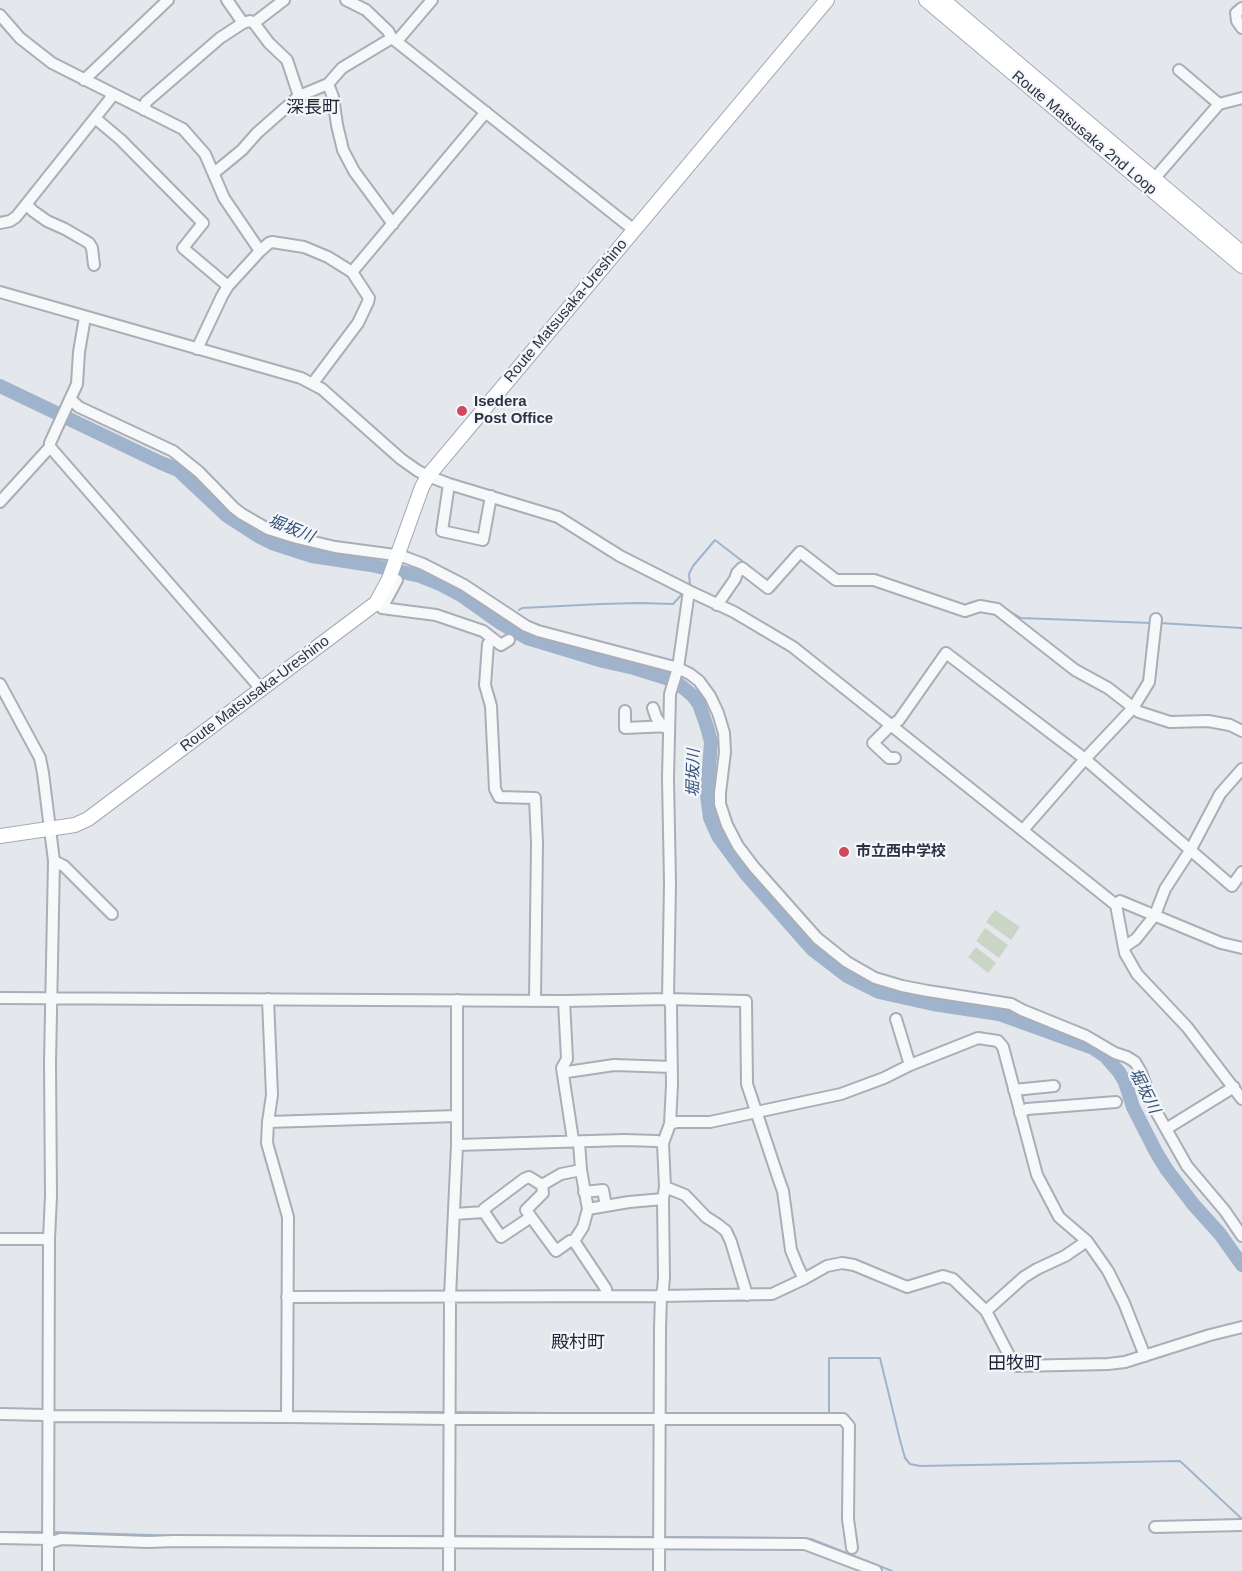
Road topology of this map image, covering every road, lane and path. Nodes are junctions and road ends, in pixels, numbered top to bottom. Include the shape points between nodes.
1 (168, 0) edge
2 (227, 0) edge
3 (284, 0) edge
4 (346, 0) edge
5 (432, 0) edge
6 (827, 0) edge
7 (926, 0) edge
8 (943, 0) edge
9 (1242, 8) edge
10 (0, 15) edge
11 (249, 23) junction
12 (1242, 28) edge
13 (394, 39) junction
14 (1179, 70) dead end
15 (84, 80) junction
16 (328, 84) junction
17 (114, 94) junction
18 (299, 96) junction
19 (1242, 98) edge
20 (1219, 104) junction
21 (144, 110) junction
22 (486, 112) junction
23 (96, 118) junction
24 (214, 173) junction
25 (1154, 179) junction
26 (27, 204) junction
27 (0, 223) edge
28 (393, 224) junction
29 (634, 230) junction
30 (260, 251) junction
31 (1242, 253) edge
32 (94, 265) dead end
33 (1242, 266) edge
34 (352, 272) junction
35 (228, 286) junction
36 (0, 292) edge
37 (85, 317) junction
38 (197, 349) junction
39 (313, 383) junction
40 (69, 401) junction
41 (50, 447) junction
42 (428, 476) junction
43 (449, 484) junction
44 (491, 496) junction
45 (0, 502) edge
46 (399, 555) junction
47 (389, 579) junction
48 (686, 590) junction
49 (717, 605) junction
50 (1156, 624) dead end
51 (493, 639) junction
52 (509, 640) dead end
53 (677, 670) junction
54 (0, 684) edge
55 (261, 689) junction
56 (652, 708) dead end
57 (1133, 708) junction
58 (625, 711) dead end
59 (666, 726) junction
60 (892, 726) junction
61 (1242, 731) edge
62 (895, 758) dead end
63 (1085, 759) junction
64 (1242, 770) edge
65 (51, 830) junction
66 (1023, 830) junction
67 (0, 836) edge
68 (1191, 849) junction
69 (54, 861) junction
70 (1242, 872) edge
71 (1116, 905) junction
72 (112, 914) dead end
73 (1155, 915) junction
74 (1124, 947) junction
75 (1242, 948) edge
76 (0, 998) edge
77 (52, 998) junction
78 (268, 999) junction
79 (668, 999) junction
80 (457, 1000) junction
81 (535, 1000) junction
82 (564, 1001) junction
83 (896, 1019) dead end
84 (910, 1065) junction
85 (562, 1068) junction
86 (672, 1068) junction
87 (1054, 1086) dead end
88 (1234, 1087) junction
89 (1014, 1090) junction
90 (1242, 1099) edge
91 (1116, 1102) dead end
92 (757, 1113) junction
93 (1020, 1113) junction
94 (457, 1116) junction
95 (268, 1122) junction
96 (670, 1124) junction
97 (1166, 1129) junction
98 (576, 1141) junction
99 (663, 1143) junction
100 (457, 1144) junction
101 (581, 1170) junction
102 (542, 1185) junction
103 (665, 1187) junction
104 (584, 1192) junction
105 (663, 1199) junction
106 (606, 1206) junction
107 (588, 1209) junction
108 (484, 1212) junction
109 (454, 1214) junction
110 (531, 1217) junction
111 (1242, 1236) edge
112 (0, 1239) edge
113 (49, 1239) junction
114 (574, 1240) junction
115 (1087, 1241) junction
116 (804, 1279) junction
117 (747, 1295) junction
118 (607, 1296) junction
119 (661, 1296) junction
120 (287, 1297) junction
121 (450, 1297) junction
122 (986, 1311) junction
123 (1242, 1328) edge
124 (1145, 1356) junction
125 (0, 1414) edge
126 (287, 1414) junction
127 (449, 1415) junction
128 (659, 1415) junction
129 (50, 1416) junction
130 (1242, 1525) edge
131 (1155, 1527) dead end
132 (49, 1536) junction
133 (0, 1538) edge
134 (449, 1538) junction
135 (659, 1539) junction
136 (852, 1548) dead end
137 (48, 1571) edge
138 (449, 1571) edge
139 (658, 1571) edge
140 (876, 1571) edge

1 - 15 street
2 - 11 street
3 - 11 street
4 - 13 street via 366,10
5 - 13 street
6 - 29 main road, Route Matsusaka-Ureshino
7 - 33 main road, Route Matsusaka 2nd Loop
8 - 25 main road, Route Matsusaka 2nd Loop
9 - 12 street via 1236,13
10 - 15 street via 15,33 52,63
11 - 18 street via 287,60
11 - 21 street via 220,38 146,102
13 - 16 street via 342,68
13 - 22 street
14 - 20 street
15 - 17 street
16 - 18 street
16 - 28 street via 343,150
17 - 21 street
17 - 23 street
18 - 24 street
19 - 20 street
20 - 25 street
21 - 24 street via 183,129 202,150
22 - 28 street
22 - 29 street
23 - 26 street
23 - 35 street via 203,223 183,248
24 - 30 street via 229,207
25 - 31 main road, Route Matsusaka 2nd Loop
26 - 27 street via 13,219
26 - 32 street via 47,221 90,243
28 - 34 street
29 - 42 main road, Route Matsusaka-Ureshino
30 - 34 street via 272,242 304,247
30 - 35 street
34 - 39 street via 368,302
35 - 38 street
36 - 37 street
37 - 38 street
37 - 40 street via 77,384
38 - 39 street
39 - 42 street via 401,459
40 - 41 street
40 - 46 street via 174,451 234,508 268,529 335,547
41 - 45 street
41 - 55 street
42 - 43 street
42 - 46 main road, Route Matsusaka-Ureshino
43 - 44 street
43 - 44 street via 442,531 483,540
44 - 48 street via 558,517 620,556
46 - 47 main road, Route Matsusaka-Ureshino
46 - 53 street via 464,585 532,629
47 - 51 street via 397,580 382,608 436,615 483,631
47 - 55 main road, Route Matsusaka-Ureshino via 376,603
48 - 49 street
48 - 53 street
49 - 57 street via 742,568 768,588 800,552 836,580 874,580 965,611 980,606 997,609 1075,670 1108,688
49 - 60 street via 793,646
50 - 57 street via 1149,682
51 - 52 street via 501,645
51 - 81 street via 488,644 484,685 491,706 495,789 499,797 535,798
53 - 59 street
53 - 97 street via 690,674 703,687 722,724 726,752 720,804 732,836 817,938 875,978 1011,1004 1127,1057 1141,1072
54 - 65 street via 40,758
55 - 65 main road, Route Matsusaka-Ureshino via 88,819
56 - 59 street
57 - 61 street via 1170,722 1208,721
57 - 63 street
58 - 59 street via 625,728
59 - 79 street
60 - 62 street via 873,743 889,758
60 - 63 street via 946,652
60 - 66 street
63 - 66 street
63 - 68 street
64 - 68 street via 1220,795
65 - 67 main road, Route Matsusaka-Ureshino
65 - 69 street
66 - 71 street
68 - 70 street via 1232,886
68 - 73 street via 1165,889
69 - 72 street via 64,866
69 - 77 street
71 - 73 street via 1120,901
71 - 74 street
73 - 74 street via 1136,939
73 - 75 street
74 - 88 street via 1137,974 1188,1027
76 - 77 street
77 - 78 street
77 - 113 street
78 - 80 street
78 - 95 street via 272,1095
79 - 82 street
79 - 86 street
79 - 92 street via 746,1001 747,1084
80 - 81 street
80 - 94 street
81 - 82 street
82 - 85 street via 567,1059
83 - 84 street
84 - 89 street via 978,1038 999,1041
84 - 92 street via 841,1094
85 - 86 street via 567,1072 614,1065
85 - 98 street
86 - 96 street
87 - 89 street
88 - 90 street
88 - 97 street
89 - 93 street
91 - 93 street via 1027,1109
92 - 96 street via 710,1122
92 - 116 street via 783,1191 791,1250
93 - 115 street via 1037,1175 1059,1217
94 - 95 street
94 - 100 street
95 - 120 street via 267,1143 288,1217
96 - 99 street
97 - 111 street via 1187,1166
98 - 99 street
98 - 100 street
98 - 101 street
99 - 103 street
100 - 109 street
101 - 102 street via 561,1174
101 - 104 street
102 - 108 street via 529,1177 524,1179
102 - 110 street via 543,1193 526,1210
103 - 105 street
103 - 117 street via 685,1195 726,1231
104 - 106 street via 603,1190
104 - 107 street
105 - 106 street
105 - 119 street
106 - 107 street
107 - 114 street
108 - 109 street
108 - 110 street via 501,1238
109 - 121 street
110 - 114 street via 556,1251
112 - 113 street
113 - 129 street
114 - 118 street via 606,1288
115 - 122 street via 1024,1277
115 - 124 street via 1113,1280
116 - 117 street via 772,1294
116 - 122 street via 826,1266 842,1263 907,1287 947,1276
117 - 119 street
118 - 119 street
118 - 121 street
119 - 128 street
120 - 121 street
120 - 126 street
121 - 127 street
122 - 124 street via 1017,1366 1108,1364
123 - 124 street
125 - 129 street
126 - 127 street
126 - 129 street
127 - 128 street
127 - 134 street
128 - 135 street
128 - 136 street via 843,1419 849,1426 848,1519
129 - 132 street
130 - 131 street
132 - 133 street
132 - 134 street via 149,1542
132 - 137 street
134 - 135 street
134 - 138 street
135 - 139 street
135 - 140 street via 805,1544

